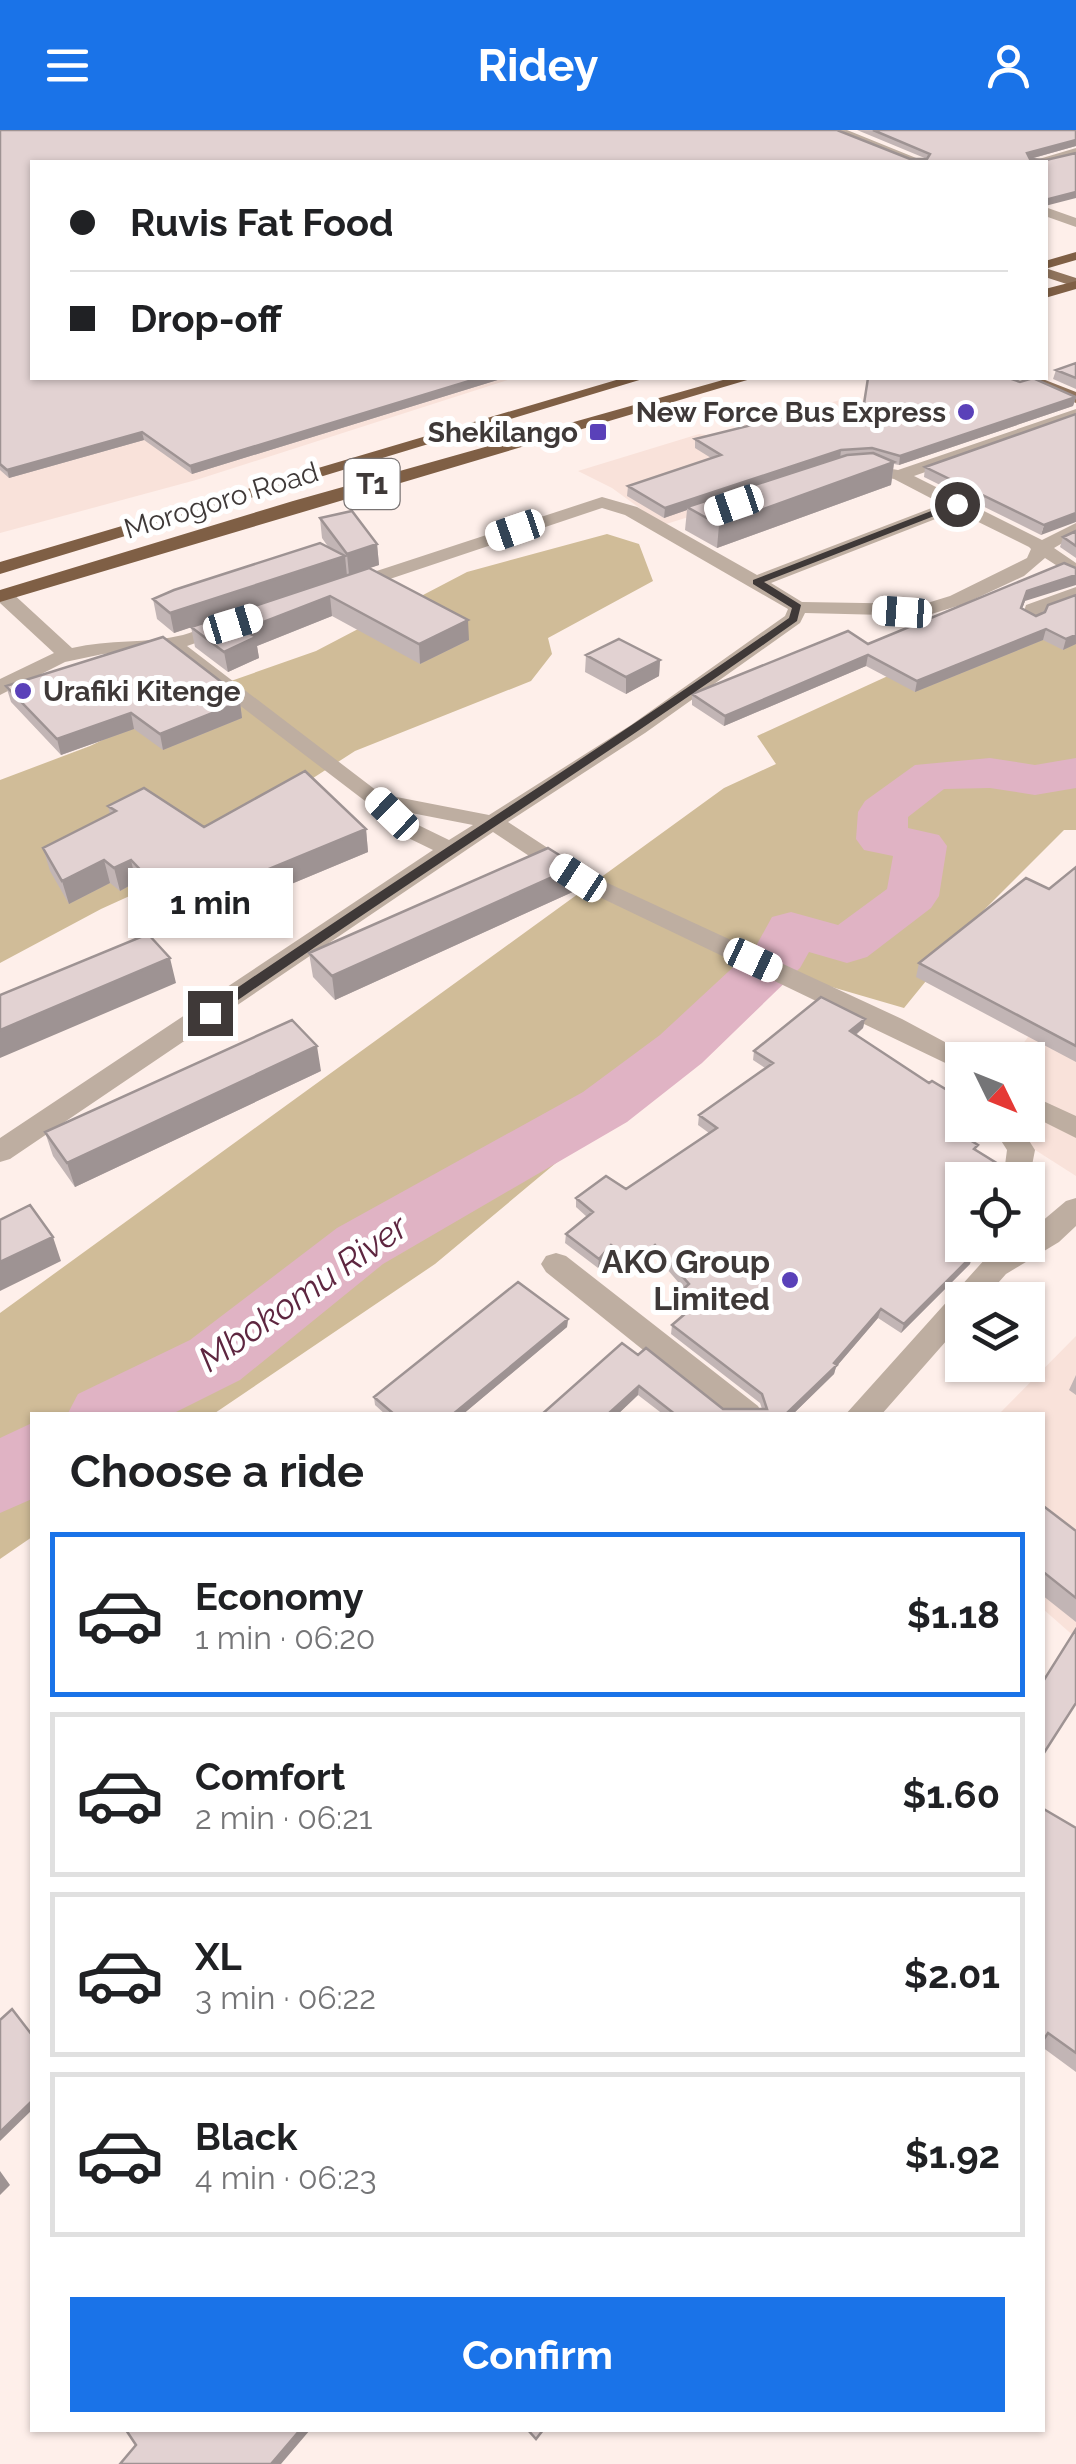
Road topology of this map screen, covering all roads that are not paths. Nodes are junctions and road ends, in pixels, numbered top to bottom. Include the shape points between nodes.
1 (836, 130) edge
2 (1076, 152) edge
3 (915, 160) edge
4 (1043, 160) edge
5 (1048, 212) edge
6 (1076, 223) edge
7 (1076, 256) edge
8 (1048, 267) edge
9 (1048, 270) edge
10 (1076, 284) edge
11 (1048, 293) edge
12 (631, 380) edge
13 (739, 380) edge
14 (1033, 380) edge
15 (1076, 398) edge
16 (1076, 414) edge
17 (1049, 422) junction
18 (1076, 436) edge
19 (842, 468) edge
20 (899, 475) junction
21 (957, 504) junction
22 (1076, 528) edge
23 (1045, 550) junction
24 (1076, 552) edge
25 (0, 568) edge
26 (1076, 572) edge
27 (756, 582) junction
28 (1076, 593) edge
29 (326, 595) edge
30 (2, 596) edge
31 (798, 607) junction
32 (1032, 616) edge
33 (240, 622) edge
34 (172, 644) junction
35 (69, 656) junction
36 (0, 689) edge
37 (376, 799) junction
38 (492, 822) junction
39 (452, 850) junction
40 (945, 1054) edge
41 (1045, 1112) edge
42 (1076, 1128) edge
43 (0, 1152) edge
44 (1076, 1209) edge
45 (1045, 1236) edge
46 (994, 1262) edge
47 (556, 1264) dead end
48 (979, 1282) edge
49 (945, 1323) edge
50 (743, 1412) edge
51 (864, 1412) edge

1 - 3 street
2 - 4 street
5 - 6 street
7 - 8 highway
9 - 10 main road
10 - 11 highway
12 - 25 highway, Morogoro Road / T1
13 - 30 highway, Morogoro Road / T1
14 - 15 main road
16 - 17 street
17 - 18 street
17 - 20 street
19 - 20 street via 871,466
20 - 21 street
21 - 23 street
21 - 27 street
22 - 23 street
23 - 24 street
23 - 26 street
23 - 31 street via 1017,572 925,610
27 - 29 street via 670,525 591,504
27 - 31 street
28 - 32 street via 1034,609
30 - 35 street
31 - 38 street via 793,619 759,644
33 - 34 street
34 - 35 street via 126,642
34 - 37 street
35 - 36 street
37 - 38 street
37 - 39 street via 406,828
38 - 39 street
38 - 40 street via 578,878
39 - 43 street
41 - 42 street
44 - 45 street
46 - 48 street
47 - 50 street
49 - 51 street

